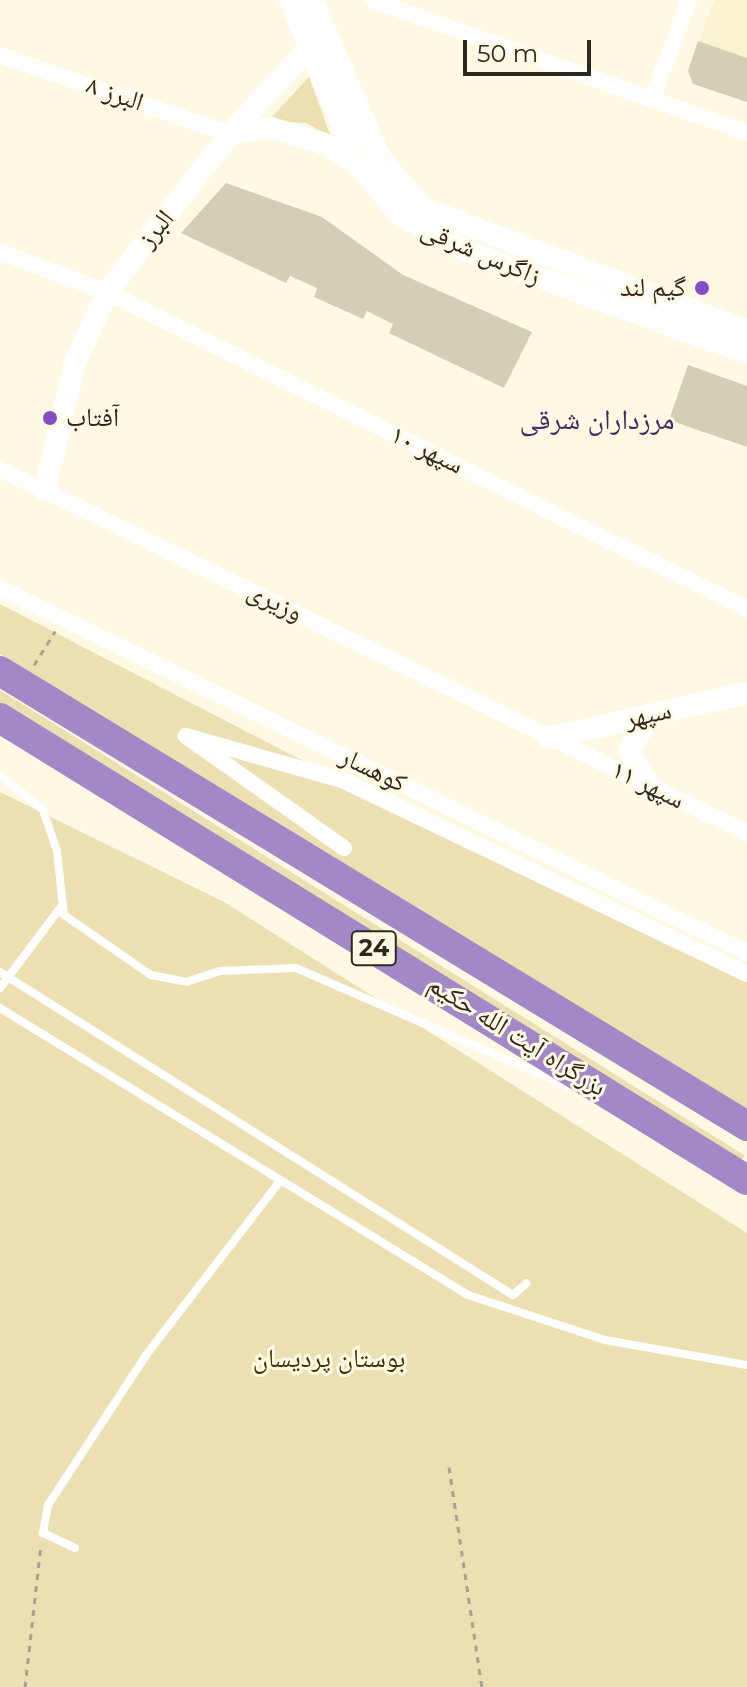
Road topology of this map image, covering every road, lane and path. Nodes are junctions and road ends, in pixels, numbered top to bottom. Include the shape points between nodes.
1 (290, 0) edge
2 (312, 0) edge
3 (372, 0) edge
4 (689, 0) edge
5 (317, 40) junction
6 (0, 55) edge
7 (652, 99) junction
8 (747, 133) edge
9 (230, 134) junction
10 (358, 164) junction
11 (0, 252) edge
12 (107, 292) junction
13 (747, 331) edge
14 (747, 353) edge
15 (0, 469) edge
16 (45, 489) junction
17 (0, 588) edge
18 (747, 609) edge
19 (62, 619) junction
20 (40, 656) dead end
21 (0, 671) edge
22 (747, 693) edge
23 (651, 714) junction
24 (0, 718) edge
25 (549, 738) junction
26 (0, 775) edge
27 (649, 786) junction
28 (747, 833) edge
29 (344, 848) dead end
30 (60, 908) junction
31 (747, 953) edge
32 (4, 974) edge
33 (747, 974) edge
34 (0, 988) edge
35 (0, 1008) edge
36 (747, 1126) edge
37 (717, 1159) junction
38 (747, 1180) edge
39 (279, 1182) junction
40 (527, 1283) dead end
41 (747, 1365) edge
42 (449, 1467) dead end
43 (43, 1533) junction
44 (75, 1548) dead end
45 (25, 1687) edge
46 (482, 1687) edge

1 - 5 street
2 - 5 street
3 - 7 street
4 - 7 street
5 - 9 street, البرز
5 - 10 street, زاگرس شرقی
5 - 13 street, زاگرس شرقی via 380,158 423,208
6 - 9 street, البرز ۸
7 - 8 street
9 - 10 street via 271,128 332,147
9 - 12 street, البرز
10 - 14 street, زاگرس شرقی via 416,227
11 - 12 street, سپهر ۱۰
12 - 16 street, البرز via 75,363
12 - 18 street, سپهر ۱۰
15 - 16 street, وزیری
16 - 25 street, وزیری
17 - 19 street, کوهسار
19 - 20 path
19 - 31 street, کوهسار
21 - 36 highway, بزرگراه آیت الله حکیم / 24
22 - 23 street, سپهر
23 - 25 street, سپهر
23 - 27 street via 629,750
24 - 37 highway, بزرگراه آیت الله حکیم / 24
25 - 27 street, سپهر ۱۱
26 - 30 lane via 43,810 57,851
27 - 28 street, سپهر ۱۱
29 - 33 street via 186,736 342,780
30 - 32 lane
30 - 37 lane via 159,979 186,982 258,966 332,979
32 - 34 lane
32 - 40 lane via 513,1295
35 - 39 lane
37 - 38 highway, بزرگراه آیت الله حکیم / 24
39 - 41 lane via 468,1295 538,1323
39 - 43 lane via 76,1457 48,1505
42 - 46 path
43 - 44 lane
43 - 45 path

